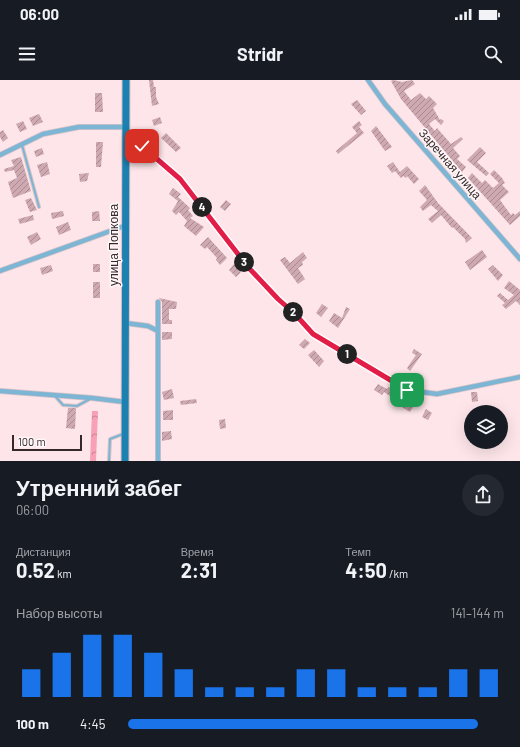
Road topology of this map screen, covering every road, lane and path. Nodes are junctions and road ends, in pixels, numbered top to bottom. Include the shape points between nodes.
1 (126, 80) edge
2 (368, 80) edge
3 (126, 127) junction
4 (125, 142) junction
5 (22, 143) junction
6 (0, 154) edge
7 (39, 207) dead end
8 (124, 226) junction
9 (520, 259) edge
10 (0, 271) edge
11 (158, 302) dead end
12 (124, 323) junction
13 (158, 331) junction
14 (520, 377) edge
15 (0, 391) edge
16 (54, 395) junction
17 (92, 398) junction
18 (125, 402) junction
19 (124, 434) junction
20 (109, 461) edge
21 (124, 461) edge
22 (158, 461) edge

1 - 3 main road, улица Попкова
2 - 9 street, Заречная улица via 385,104
3 - 4 main road, улица Попкова
3 - 5 street via 79,126 44,134
4 - 8 main road, улица Попкова
4 - 14 street via 142,146 180,179 248,267 313,334 407,390 437,394
5 - 6 street
5 - 7 lane
8 - 10 street
8 - 12 main road, улица Попкова
11 - 13 street
12 - 13 street via 148,326
12 - 18 main road, улица Попкова
13 - 22 street
15 - 16 street
16 - 17 street
16 - 17 lane via 63,405 77,406
17 - 18 street
18 - 19 main road, улица Попкова
19 - 20 lane via 110,439
19 - 21 main road, улица Попкова

